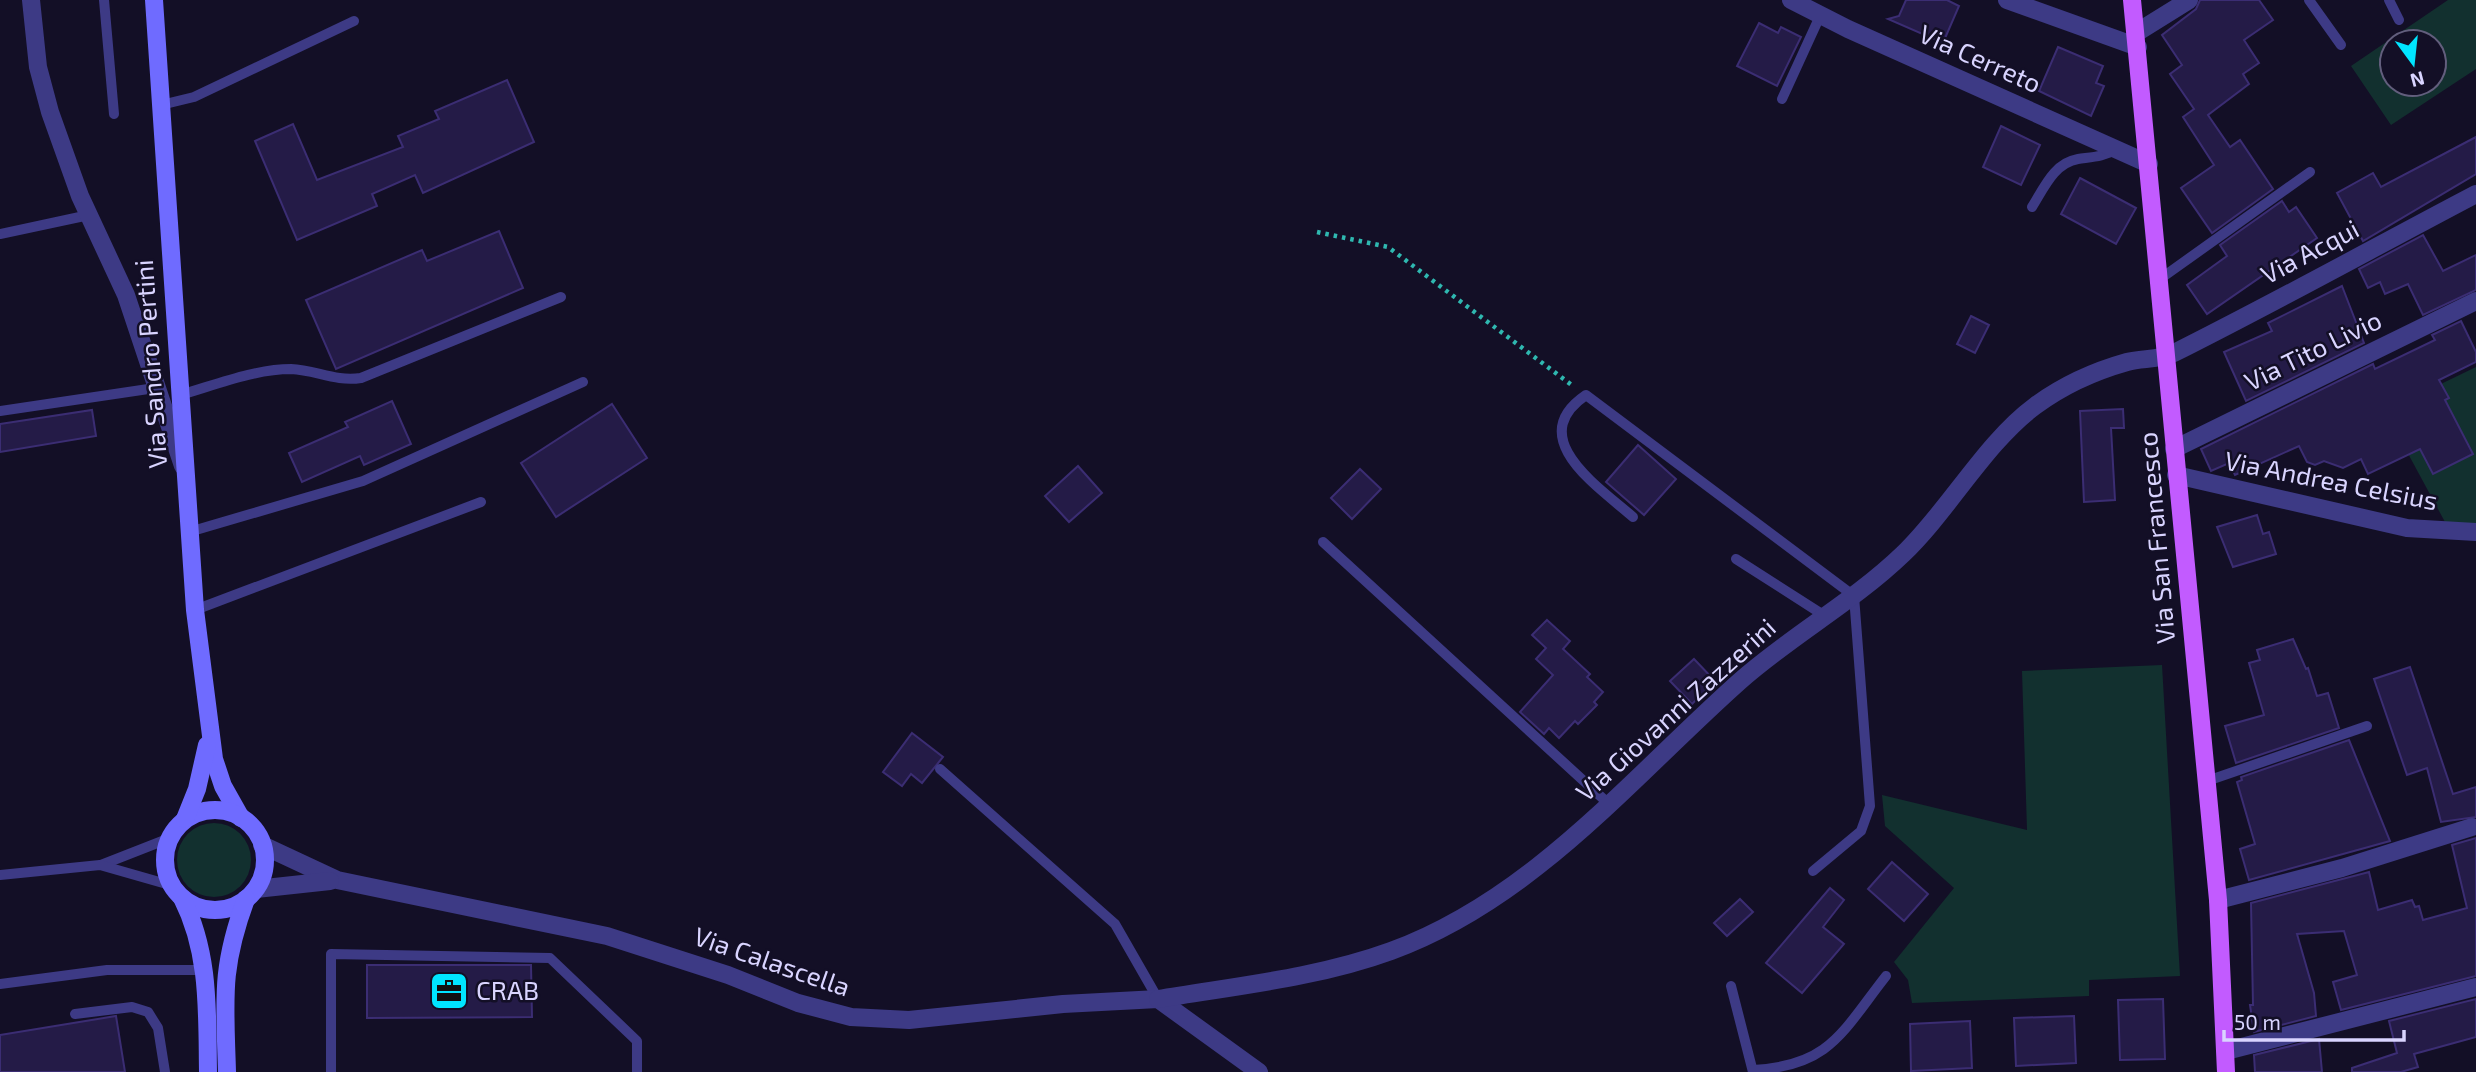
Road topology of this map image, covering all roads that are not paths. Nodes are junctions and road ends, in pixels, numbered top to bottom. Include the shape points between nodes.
1 (31, 0) edge
2 (104, 0) edge
3 (154, 0) edge
4 (1791, 0) edge
5 (2007, 0) edge
6 (2132, 0) edge
7 (2189, 0) edge
8 (2309, 0) edge
9 (2389, 0) edge
10 (1820, 16) junction
11 (2399, 20) dead end
12 (354, 21) dead end
13 (2137, 40) junction
14 (2341, 45) dead end
15 (1782, 99) dead end
16 (161, 105) junction
17 (114, 114) dead end
18 (2116, 149) junction
19 (2149, 164) junction
20 (2310, 172) dead end
21 (2476, 194) edge
22 (2032, 206) dead end
23 (89, 215) junction
24 (0, 234) edge
25 (2160, 279) junction
26 (561, 297) dead end
27 (2476, 301) edge
28 (2168, 356) junction
29 (583, 382) dead end
30 (155, 388) junction
31 (180, 395) junction
32 (0, 411) edge
33 (2174, 449) junction
34 (184, 469) junction
35 (2176, 475) junction
36 (481, 502) dead end
37 (1633, 516) dead end
38 (189, 532) junction
39 (2476, 532) edge
40 (1323, 542) dead end
41 (1736, 559) dead end
42 (1854, 596) junction
43 (195, 610) junction
44 (1825, 616) junction
45 (208, 724) junction
46 (2367, 726) dead end
47 (940, 769) dead end
48 (2207, 781) junction
49 (1611, 805) junction
50 (241, 818) junction
51 (185, 819) junction
52 (2472, 827) dead end
53 (170, 838) junction
54 (262, 845) junction
55 (100, 866) junction
56 (1813, 871) dead end
57 (0, 875) edge
58 (337, 880) junction
59 (176, 892) junction
60 (251, 895) junction
61 (2218, 900) junction
62 (204, 970) junction
63 (1886, 976) dead end
64 (0, 984) edge
65 (1731, 986) dead end
66 (2476, 988) edge
67 (1158, 999) junction
68 (75, 1014) dead end
69 (2227, 1051) junction
70 (1753, 1071) edge
71 (165, 1072) edge
72 (208, 1072) edge
73 (227, 1072) edge
74 (331, 1072) edge
75 (637, 1072) edge
76 (1259, 1072) edge
77 (2226, 1072) edge

1 - 23 street via 41,81
2 - 17 lane
3 - 16 main road, Via Sandro Pertini
4 - 10 street, Via Cerreto
5 - 13 street
6 - 13 main road, Via San Francesco
7 - 13 street
8 - 14 lane
9 - 11 lane
10 - 15 lane
10 - 18 street, Via Cerreto
12 - 16 lane via 194,97
13 - 19 main road, Via San Francesco
16 - 31 main road, Via Sandro Pertini
18 - 19 street, Via Cerreto
18 - 22 lane via 2067,163 2053,174
19 - 25 main road, Via San Francesco
20 - 25 lane
21 - 28 street, Via Acqui
23 - 24 lane
23 - 30 street via 126,295
25 - 28 main road, Via San Francesco
26 - 31 lane via 361,378 340,380 279,369
27 - 33 street, Via Tito Livio
28 - 33 main road, Via San Francesco
28 - 42 street, Via Giovanni Zazzerini via 2105,369 2036,405 2009,429 1907,550
29 - 38 lane via 363,481
30 - 32 lane
30 - 34 street
31 - 34 main road, Via Sandro Pertini
33 - 35 main road, Via San Francesco
34 - 38 main road, Via Sandro Pertini
35 - 39 street, Via Andrea Celsius via 2407,528
35 - 48 main road, Via San Francesco
36 - 43 lane
37 - 42 lane via 1582,472 1564,444 1563,418 1586,396
38 - 43 main road, Via Sandro Pertini
40 - 49 lane
41 - 44 lane
42 - 44 street, Via Giovanni Zazzerini
42 - 56 lane via 1868,815 1852,840
43 - 45 main road, Via Sandro Pertini
44 - 49 street, Via Giovanni Zazzerini via 1742,680
45 - 50 main road, Via Sandro Pertini via 217,768
45 - 51 main road, Via Sandro Pertini via 205,760
46 - 48 lane
47 - 67 lane via 1115,924
48 - 61 main road, Via San Francesco
49 - 67 street, Via Giovanni Zazzerini via 1526,874 1411,943 1317,971
50 - 51 main road via 213,810
50 - 54 main road, Via Sandro Pertini
51 - 53 main road, Via Sandro Pertini
52 - 61 street
53 - 55 lane
53 - 59 main road via 164,861
54 - 58 street, Via Calascella
54 - 60 main road via 263,872
55 - 57 lane
55 - 59 lane
58 - 60 street, Via Calascella
58 - 67 street, Via Calascella via 607,936 851,1017 909,1020
59 - 60 main road via 197,907 214,911 231,908
59 - 62 main road via 199,940
60 - 73 main road via 226,965
61 - 69 main road, Via San Francesco
62 - 64 lane via 120,970
62 - 72 main road
63 - 70 lane via 1821,1053 1790,1067
65 - 70 lane
66 - 69 street
67 - 76 street
68 - 71 lane via 132,1007 148,1012 158,1028
69 - 77 main road, Via San Francesco
74 - 75 lane via 331,954 550,958 637,1041

